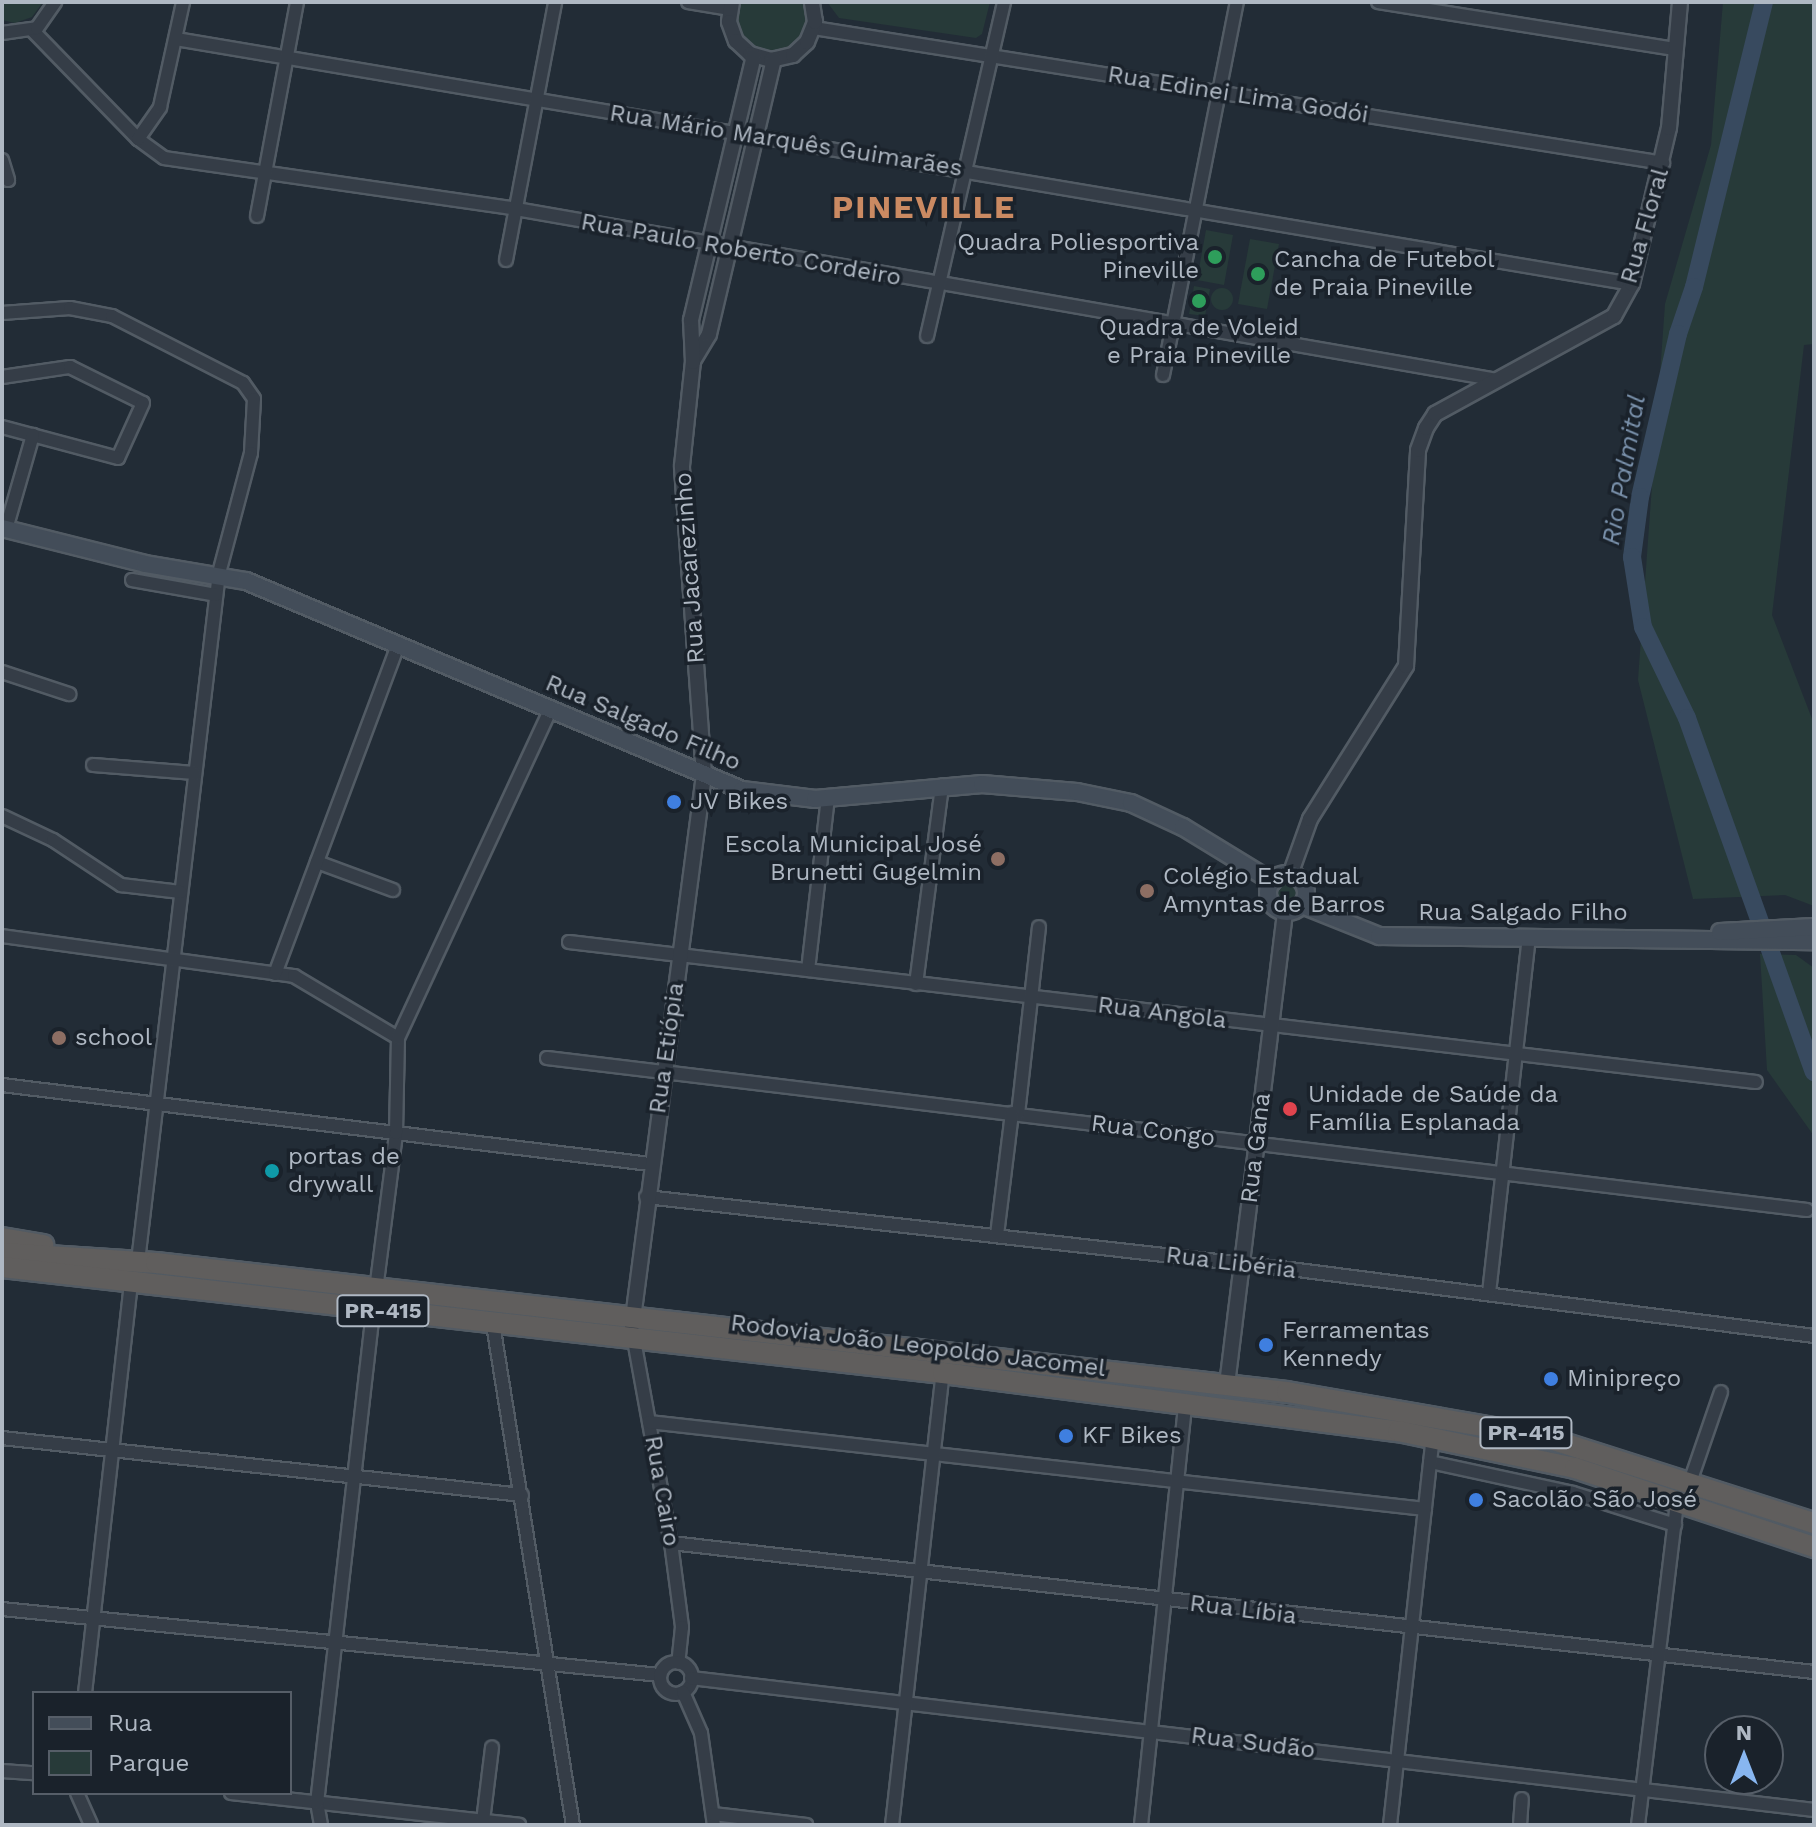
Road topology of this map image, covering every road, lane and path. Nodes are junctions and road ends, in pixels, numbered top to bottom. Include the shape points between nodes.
1 (55, 2) edge
2 (183, 2) edge
3 (297, 2) edge
4 (555, 2) edge
5 (688, 2) edge
6 (812, 2) edge
7 (1004, 2) edge
8 (1237, 2) edge
9 (1378, 2) edge
10 (1680, 2) edge
11 (731, 5) edge
12 (814, 28) junction
13 (33, 31) junction
14 (2, 33) edge
15 (176, 39) junction
16 (1676, 49) junction
17 (754, 56) junction
18 (992, 56) junction
19 (285, 59) junction
20 (774, 60) junction
21 (1220, 92) junction
22 (538, 100) junction
23 (735, 133) junction
24 (755, 136) junction
25 (138, 139) junction
26 (2, 160) edge
27 (1663, 163) junction
28 (967, 170) junction
29 (264, 172) junction
30 (8, 180) dead end
31 (516, 209) junction
32 (1198, 210) junction
33 (257, 216) dead end
34 (708, 244) junction
35 (728, 249) junction
36 (506, 260) dead end
37 (1632, 284) junction
38 (940, 285) junction
39 (2, 313) edge
40 (1174, 323) junction
41 (927, 336) dead end
42 (693, 362) junction
43 (1163, 375) dead end
44 (2, 377) edge
45 (1498, 380) junction
46 (2, 427) edge
47 (33, 435) junction
48 (4, 528) edge
49 (219, 573) junction
50 (132, 580) dead end
51 (216, 595) junction
52 (397, 648) junction
53 (2, 672) edge
54 (69, 694) dead end
55 (550, 711) junction
56 (93, 765) dead end
57 (195, 773) junction
58 (704, 775) junction
59 (942, 786) junction
60 (828, 798) junction
61 (2, 816) edge
62 (317, 862) junction
63 (1290, 875) junction
64 (1273, 882) junction
65 (393, 890) dead end
66 (181, 892) junction
67 (1302, 905) junction
68 (1285, 912) junction
69 (1039, 927) dead end
70 (1814, 927) edge
71 (1795, 935) junction
72 (2, 936) edge
73 (1529, 938) junction
74 (1814, 941) edge
75 (569, 942) dead end
76 (680, 955) junction
77 (174, 958) junction
78 (808, 970) junction
79 (275, 974) junction
80 (916, 984) junction
81 (1031, 998) junction
82 (1270, 1026) junction
83 (398, 1038) junction
84 (1516, 1054) junction
85 (547, 1058) dead end
86 (663, 1072) junction
87 (1756, 1082) dead end
88 (2, 1085) edge
89 (157, 1103) junction
90 (1015, 1113) junction
91 (396, 1133) junction
92 (1256, 1143) junction
93 (650, 1164) junction
94 (1503, 1172) junction
95 (646, 1197) junction
96 (1807, 1210) dead end
97 (997, 1235) junction
98 (2, 1238) edge
99 (2, 1253) edge
100 (138, 1261) junction
101 (1242, 1264) junction
102 (2, 1267) edge
103 (71, 1276) junction
104 (2, 1278) edge
105 (131, 1283) junction
106 (1489, 1293) junction
107 (375, 1300) junction
108 (493, 1324) junction
109 (633, 1330) junction
110 (1814, 1336) edge
111 (943, 1373) junction
112 (1227, 1385) junction
113 (1721, 1392) dead end
114 (1185, 1403) junction
115 (649, 1422) junction
116 (1433, 1437) junction
117 (2, 1438) edge
118 (113, 1451) junction
119 (934, 1454) junction
120 (1430, 1462) junction
121 (355, 1477) junction
122 (1179, 1481) junction
123 (1690, 1482) junction
124 (522, 1495) junction
125 (1677, 1501) junction
126 (1425, 1509) junction
127 (1814, 1523) edge
128 (1675, 1525) junction
129 (671, 1543) junction
130 (1814, 1547) edge
131 (920, 1572) junction
132 (1166, 1601) junction
133 (2, 1609) edge
134 (93, 1620) junction
135 (1411, 1629) junction
136 (335, 1643) junction
137 (1659, 1657) junction
138 (678, 1663) junction
139 (550, 1664) junction
140 (1814, 1672) edge
141 (660, 1675) junction
142 (691, 1678) junction
143 (85, 1691) edge
144 (683, 1692) junction
145 (906, 1703) junction
146 (1151, 1731) junction
147 (492, 1748) dead end
148 (1398, 1760) junction
149 (2, 1771) edge
150 (32, 1773) edge
151 (1642, 1790) junction
152 (78, 1795) edge
153 (248, 1795) edge
154 (1522, 1799) dead end
155 (317, 1803) junction
156 (1814, 1810) edge
157 (713, 1820) edge
158 (483, 1821) junction
159 (91, 1825) edge
160 (321, 1825) edge
161 (519, 1825) edge
162 (573, 1825) edge
163 (806, 1825) edge
164 (892, 1825) edge
165 (1141, 1825) edge
166 (1390, 1825) edge
167 (1520, 1825) edge
168 (1638, 1825) edge

1 - 13 street
2 - 15 street
3 - 19 street
4 - 22 street
5 - 11 street
6 - 12 street
7 - 18 street
8 - 21 street
9 - 16 street
10 - 16 street, Rua Floral
11 - 17 street via 734,38
12 - 18 street, Rua Edinei Lima Godói
12 - 20 street via 798,51
13 - 14 street
13 - 25 street, Rua Paulo Roberto Cordeiro
15 - 19 street, Rua Mário Marquês Guimarães
15 - 25 street via 155,121
16 - 27 street, Rua Floral
17 - 20 street
17 - 23 street, Rua Jacarezinho
18 - 21 street, Rua Edinei Lima Godói
18 - 28 street
19 - 22 street, Rua Mário Marquês Guimarães
19 - 29 street
20 - 24 street, Rua Jacarezinho
21 - 27 street, Rua Edinei Lima Godói
21 - 32 street
22 - 23 street, Rua Mário Marquês Guimarães
22 - 31 street
23 - 24 street, Rua Mário Marquês Guimarães
23 - 34 street, Rua Jacarezinho
24 - 28 street, Rua Mário Marquês Guimarães
24 - 35 street, Rua Jacarezinho
25 - 29 street, Rua Paulo Roberto Cordeiro via 164,158
26 - 30 street
27 - 37 street, Rua Floral
28 - 32 street, Rua Mário Marquês Guimarães
28 - 38 street
29 - 31 street, Rua Paulo Roberto Cordeiro
29 - 33 street
31 - 34 street, Rua Paulo Roberto Cordeiro
31 - 36 street
32 - 37 street, Rua Mário Marquês Guimarães
32 - 40 street
34 - 35 street, Rua Paulo Roberto Cordeiro
34 - 42 street, Rua Jacarezinho via 691,320
35 - 38 street, Rua Paulo Roberto Cordeiro
35 - 42 street, Rua Jacarezinho via 709,334
37 - 45 street, Rua Floral via 1614,316
38 - 40 street, Rua Paulo Roberto Cordeiro
38 - 41 street
39 - 49 street via 70,308 112,316 243,383 254,399 251,453
40 - 43 street
40 - 45 street, Rua Paulo Roberto Cordeiro
42 - 58 street, Rua Jacarezinho via 682,466
44 - 47 street via 70,367 143,403 118,458
45 - 63 street, Rua Floral via 1435,414 1426,428 1418,450 1406,666 1310,819
46 - 47 street
47 - 48 street
48 - 49 main road, Rua Salgado Filho via 145,564
49 - 51 street
49 - 52 main road, Rua Salgado Filho
50 - 51 street
51 - 57 street
52 - 55 main road, Rua Salgado Filho
52 - 62 street
53 - 54 street
55 - 58 main road, Rua Salgado Filho
55 - 83 street
56 - 57 street
57 - 66 street
58 - 60 main road, Rua Salgado Filho via 777,798
58 - 76 street, Rua Etiópia
59 - 60 main road, Rua Salgado Filho
59 - 64 main road, Rua Salgado Filho via 1024,785 1131,803 1183,827
59 - 80 street
60 - 78 street
61 - 66 street via 53,840 121,885
62 - 65 street
62 - 79 street
63 - 64 main road
63 - 67 main road via 1305,887
64 - 68 main road via 1270,901
66 - 77 street
67 - 68 main road
67 - 73 main road, Rua Salgado Filho via 1379,936
68 - 82 street, Rua Gana
69 - 81 street
70 - 71 main road, Rua Salgado Filho
71 - 73 main road, Rua Salgado Filho
71 - 74 main road, Rua Salgado Filho
72 - 77 street
73 - 84 street
75 - 76 street, Rua Angola
76 - 78 street, Rua Angola
76 - 86 street, Rua Etiópia
77 - 79 street
77 - 89 street
78 - 80 street, Rua Angola
79 - 83 street via 294,976
80 - 81 street, Rua Angola
81 - 82 street, Rua Angola
81 - 90 street
82 - 84 street, Rua Angola
82 - 92 street, Rua Gana
83 - 91 street
84 - 87 street, Rua Angola
84 - 94 street
85 - 86 street, Rua Congo
86 - 90 street, Rua Congo
86 - 93 street, Rua Etiópia
88 - 89 street
89 - 91 street
89 - 100 street
90 - 92 street, Rua Congo
90 - 97 street
91 - 93 street
91 - 107 street
92 - 94 street, Rua Congo
92 - 101 street, Rua Gana
93 - 95 street, Rua Etiópia
94 - 96 street, Rua Congo
94 - 106 street
95 - 97 street, Rua Libéria
95 - 109 street, Rua Etiópia
97 - 101 street, Rua Libéria
98 - 100 highway
99 - 100 highway, Rodovia João Leopoldo Jacomel / PR-415
100 - 107 highway, Rodovia João Leopoldo Jacomel / PR-415
101 - 106 street, Rua Libéria
101 - 112 street, Rua Gana
102 - 103 highway, Rodovia João Leopoldo Jacomel / PR-415
103 - 104 highway
103 - 105 highway, Rodovia João Leopoldo Jacomel / PR-415
105 - 107 highway, Rodovia João Leopoldo Jacomel / PR-415
105 - 118 street
106 - 110 street, Rua Libéria
107 - 108 highway, Rodovia João Leopoldo Jacomel / PR-415
107 - 109 highway, Rodovia João Leopoldo Jacomel / PR-415
107 - 121 street
108 - 109 highway, Rodovia João Leopoldo Jacomel / PR-415
108 - 124 street
109 - 111 highway, Rodovia João Leopoldo Jacomel / PR-415
109 - 112 highway, Rodovia João Leopoldo Jacomel / PR-415
109 - 115 street, Rua Cairo
111 - 114 highway, Rodovia João Leopoldo Jacomel / PR-415
111 - 119 street
112 - 114 highway via 1206,1400
112 - 123 highway, Rodovia João Leopoldo Jacomel / PR-415 via 1512,1429
113 - 123 street
114 - 116 highway, Rodovia João Leopoldo Jacomel / PR-415
114 - 122 street
115 - 119 street
115 - 129 street, Rua Cairo
116 - 120 street
116 - 125 highway, Rodovia João Leopoldo Jacomel / PR-415 via 1575,1468
117 - 118 street
118 - 121 street
118 - 134 street
119 - 122 street
119 - 131 street
120 - 126 street
120 - 128 street via 1573,1493
121 - 124 street
121 - 136 street
122 - 126 street
122 - 132 street
123 - 127 highway, Rodovia João Leopoldo Jacomel / PR-415
124 - 139 street
125 - 128 street
125 - 130 highway, Rodovia João Leopoldo Jacomel / PR-415
126 - 135 street
128 - 137 street
129 - 131 street, Rua Líbia
129 - 138 street, Rua Cairo via 682,1627
131 - 132 street, Rua Líbia
131 - 145 street
132 - 135 street, Rua Líbia
132 - 146 street
133 - 134 street
134 - 136 street
134 - 143 street
135 - 137 street, Rua Líbia
135 - 148 street
136 - 139 street
136 - 155 street
137 - 140 street, Rua Líbia
137 - 151 street
138 - 141 street via 666,1665
138 - 142 street
139 - 141 street
139 - 162 street
141 - 144 street via 668,1691
142 - 144 street
142 - 145 street, Rua Sudão
144 - 157 street via 701,1733
145 - 146 street, Rua Sudão
145 - 164 street
146 - 148 street, Rua Sudão
146 - 165 street
147 - 158 street
148 - 151 street, Rua Sudão
148 - 166 street
149 - 150 street
151 - 156 street, Rua Sudão
151 - 168 street
152 - 159 street
153 - 155 street
154 - 167 street
155 - 158 street
155 - 160 street
157 - 163 street
158 - 161 street

